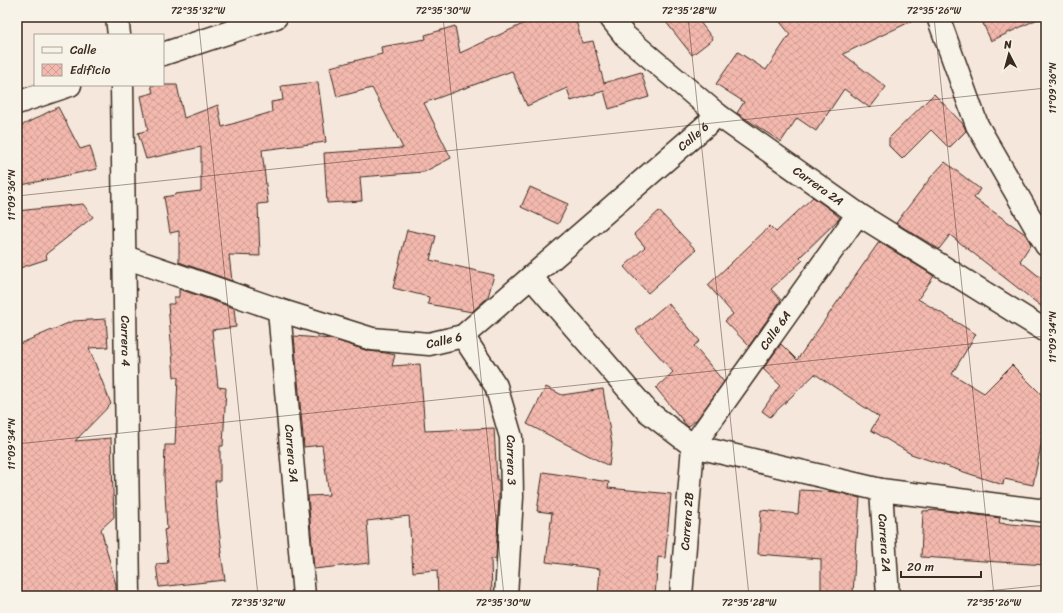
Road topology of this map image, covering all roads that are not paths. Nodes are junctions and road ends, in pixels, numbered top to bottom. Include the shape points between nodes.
1 (117, 17) edge
2 (276, 17) edge
3 (610, 17) edge
4 (938, 17) edge
5 (119, 34) edge
6 (164, 54) edge
7 (67, 86) edge
8 (122, 86) edge
9 (17, 103) edge
10 (718, 115) junction
11 (858, 214) junction
12 (1046, 244) edge
13 (125, 257) junction
14 (531, 277) junction
15 (279, 310) junction
16 (1046, 331) edge
17 (462, 336) junction
18 (693, 446) junction
19 (881, 490) junction
20 (1046, 510) edge
21 (129, 596) edge
22 (304, 596) edge
23 (506, 596) edge
24 (682, 596) edge
25 (888, 596) edge

1 - 5 street
2 - 6 street
3 - 10 street, Carrera 2A via 624,36
4 - 12 street via 977,125
7 - 9 street
8 - 13 street, Carrera 4
10 - 11 street, Carrera 2A
10 - 14 street, Calle 6
11 - 16 street, Carrera 2A
11 - 18 street, Calle 6A
13 - 15 street, Calle 6
13 - 21 street, Carrera 4
14 - 17 street, Calle 6
14 - 18 street via 647,411
15 - 17 street, Calle 6 via 372,339 429,344
15 - 22 street, Carrera 3A
17 - 23 street, Carrera 3 via 496,386 511,437 512,497
18 - 19 street
18 - 24 street, Carrera 2B
19 - 20 street
19 - 25 street, Carrera 2A

